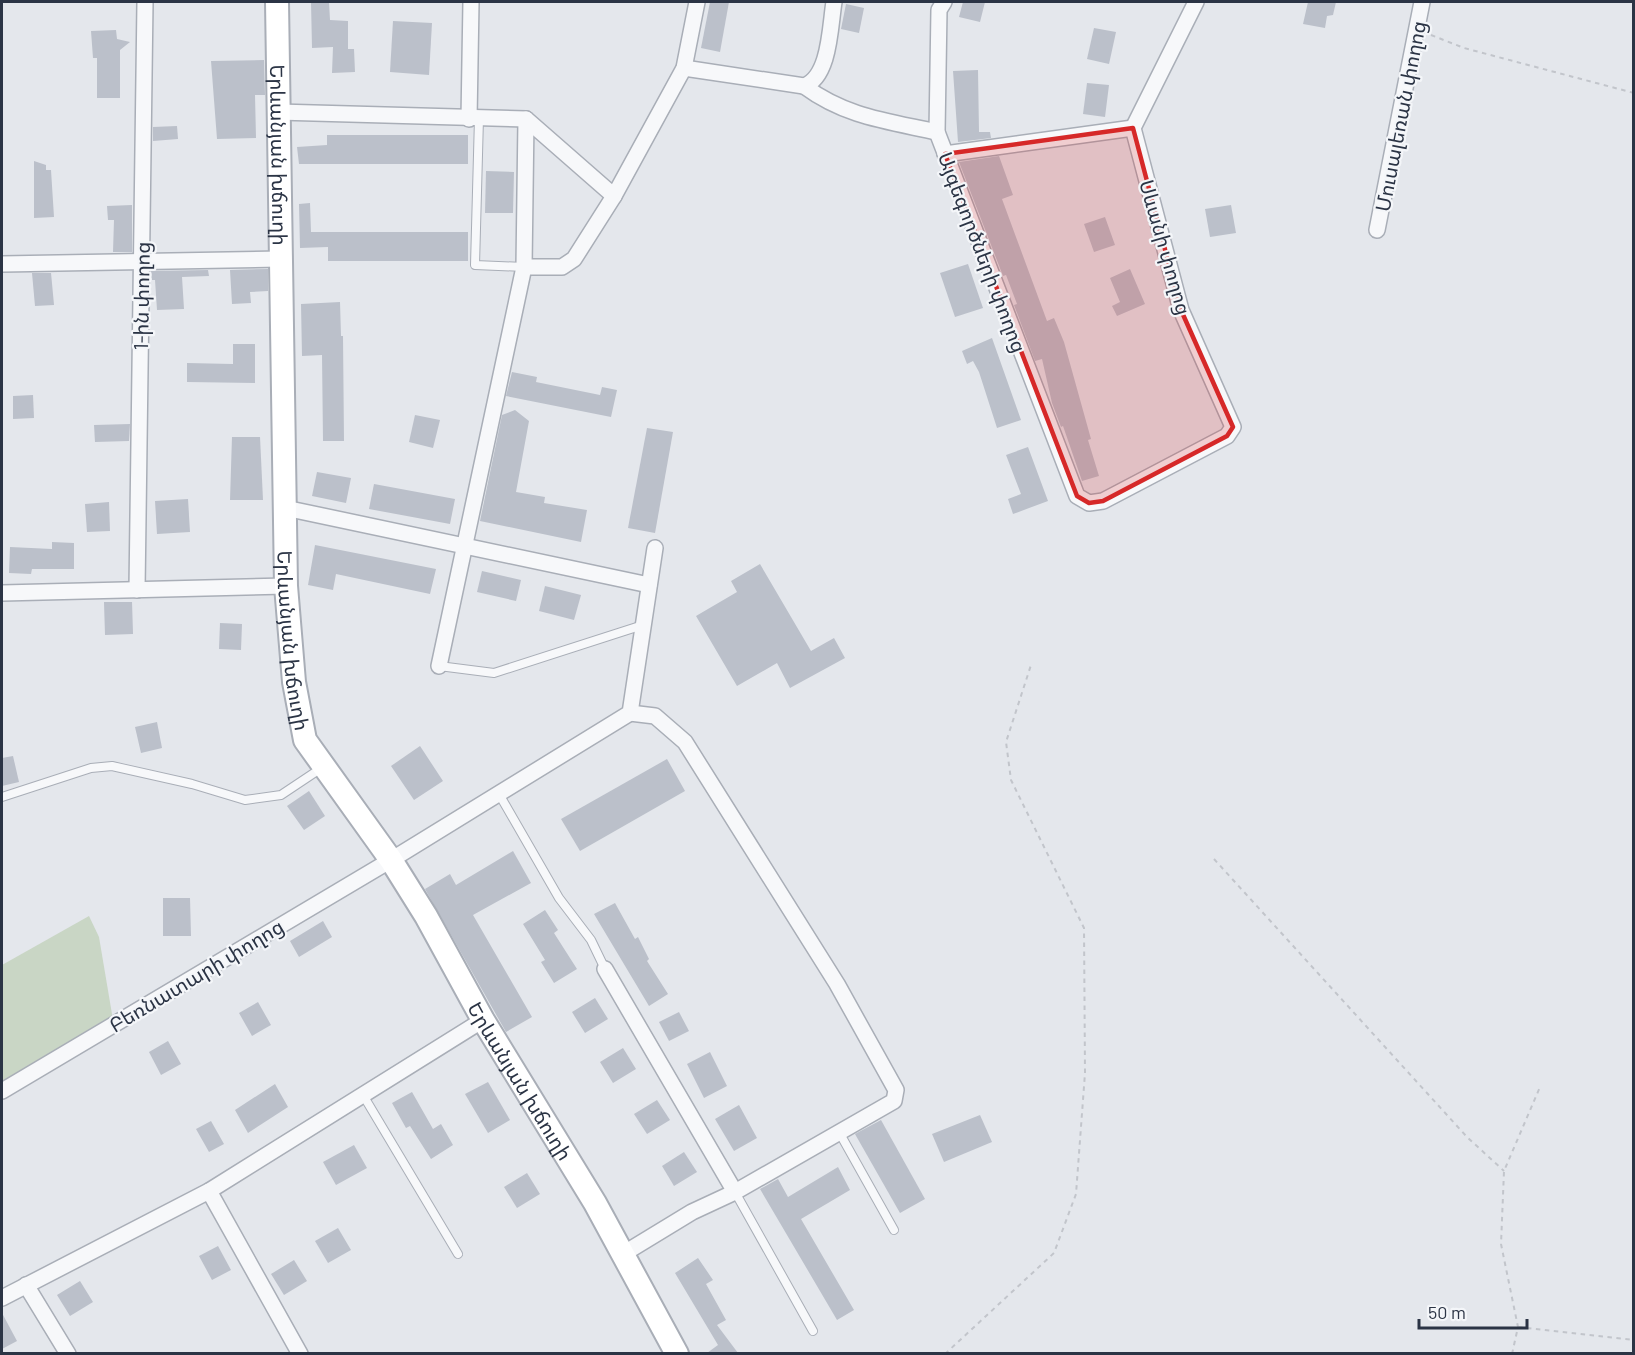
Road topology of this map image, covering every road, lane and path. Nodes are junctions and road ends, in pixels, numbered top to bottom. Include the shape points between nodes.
1 (145, 2) edge
2 (277, 2) edge
3 (471, 2) edge
4 (697, 2) edge
5 (834, 2) edge
6 (944, 2) edge
7 (1196, 2) edge
8 (1422, 2) edge
9 (1417, 30) junction
10 (684, 68) junction
11 (804, 86) junction
12 (1634, 93) edge
13 (278, 112) junction
14 (474, 118) junction
15 (526, 119) junction
16 (1133, 128) junction
17 (937, 132) junction
18 (945, 154) junction
19 (614, 195) junction
20 (1377, 230) dead end
21 (280, 259) junction
22 (142, 262) junction
23 (2, 264) edge
24 (524, 267) junction
25 (1077, 496) joint
26 (285, 508) junction
27 (465, 546) junction
28 (655, 548) dead end
29 (649, 585) junction
30 (286, 586) junction
31 (137, 590) junction
32 (2, 593) edge
33 (643, 625) junction
34 (1031, 665) dead end
35 (438, 666) joint
36 (630, 712) junction
37 (324, 767) junction
38 (500, 794) junction
39 (2, 797) edge
40 (1214, 859) dead end
41 (392, 860) junction
42 (605, 969) joint
43 (483, 1020) junction
44 (1540, 1087) dead end
45 (2, 1091) edge
46 (363, 1095) junction
47 (839, 1132) junction
48 (1504, 1171) junction
49 (209, 1191) junction
50 (735, 1192) junction
51 (894, 1230) dead end
52 (458, 1254) dead end
53 (623, 1254) junction
54 (26, 1285) junction
55 (2, 1298) edge
56 (1518, 1327) junction
57 (813, 1331) dead end
58 (1634, 1340) edge
59 (672, 1352) edge
60 (68, 1353) edge
61 (300, 1353) edge
62 (945, 1353) edge
63 (1512, 1353) edge

1 - 22 street, 1-ին փողոց
2 - 13 main road, Երևանյան խճուղի
3 - 14 street
4 - 10 street
5 - 11 street via 822,70
6 - 17 street, Այգեգործների փողոց via 939,10
7 - 16 street
8 - 9 street, Մուսալեռան փողոց
9 - 12 path via 1464,48
9 - 20 street, Մուսալեռան փողոց
10 - 11 street
10 - 19 street
11 - 17 street via 846,112
13 - 14 street
13 - 21 main road, Երևանյան խճուղի
14 - 15 street
14 - 24 lane via 475,265
15 - 19 street
15 - 24 street
16 - 18 street
16 - 25 street, Սևանի փողոց via 1181,310 1233,427 1227,436 1102,501 1089,503
17 - 18 street, Այգեգործների փողոց
18 - 25 street, Այգեգործների փողոց
19 - 24 street via 574,259 562,267
21 - 22 street
21 - 26 main road, Երևանյան խճուղի
22 - 23 street
22 - 31 street, 1-ին փողոց
24 - 27 street
26 - 27 street
26 - 30 main road, Երևանյան խճուղի
27 - 29 street
27 - 35 street
28 - 29 street
29 - 33 street
30 - 31 street
30 - 37 main road, Երևանյան խճուղի via 294,682 305,740
31 - 32 street
33 - 35 lane via 494,673
33 - 36 street
34 - 62 path via 1006,742 1011,780 1084,928 1085,1073 1076,1194 1053,1253
36 - 38 street, Բեռնատարի փողոց
36 - 47 street via 655,716 685,742 837,984 893,1082 894,1101
37 - 39 lane via 281,795 245,800 112,766 91,768
37 - 41 main road, Երևանյան խճուղի
38 - 41 street, Բեռնատարի փողոց
38 - 42 lane
40 - 48 path via 1467,1137
41 - 43 main road, Երևանյան խճուղի
41 - 45 street, Բեռնատարի փողոց
42 - 50 street
43 - 46 street
43 - 53 main road, Երևանյան խճուղի
44 - 48 path
46 - 49 street
46 - 52 lane
47 - 50 street
47 - 51 lane
48 - 56 path via 1501,1244
49 - 54 street
49 - 61 street
50 - 53 street via 692,1212
50 - 57 lane
53 - 59 main road, Երևանյան խճուղի
54 - 55 street
54 - 60 street
56 - 58 path
56 - 63 path

